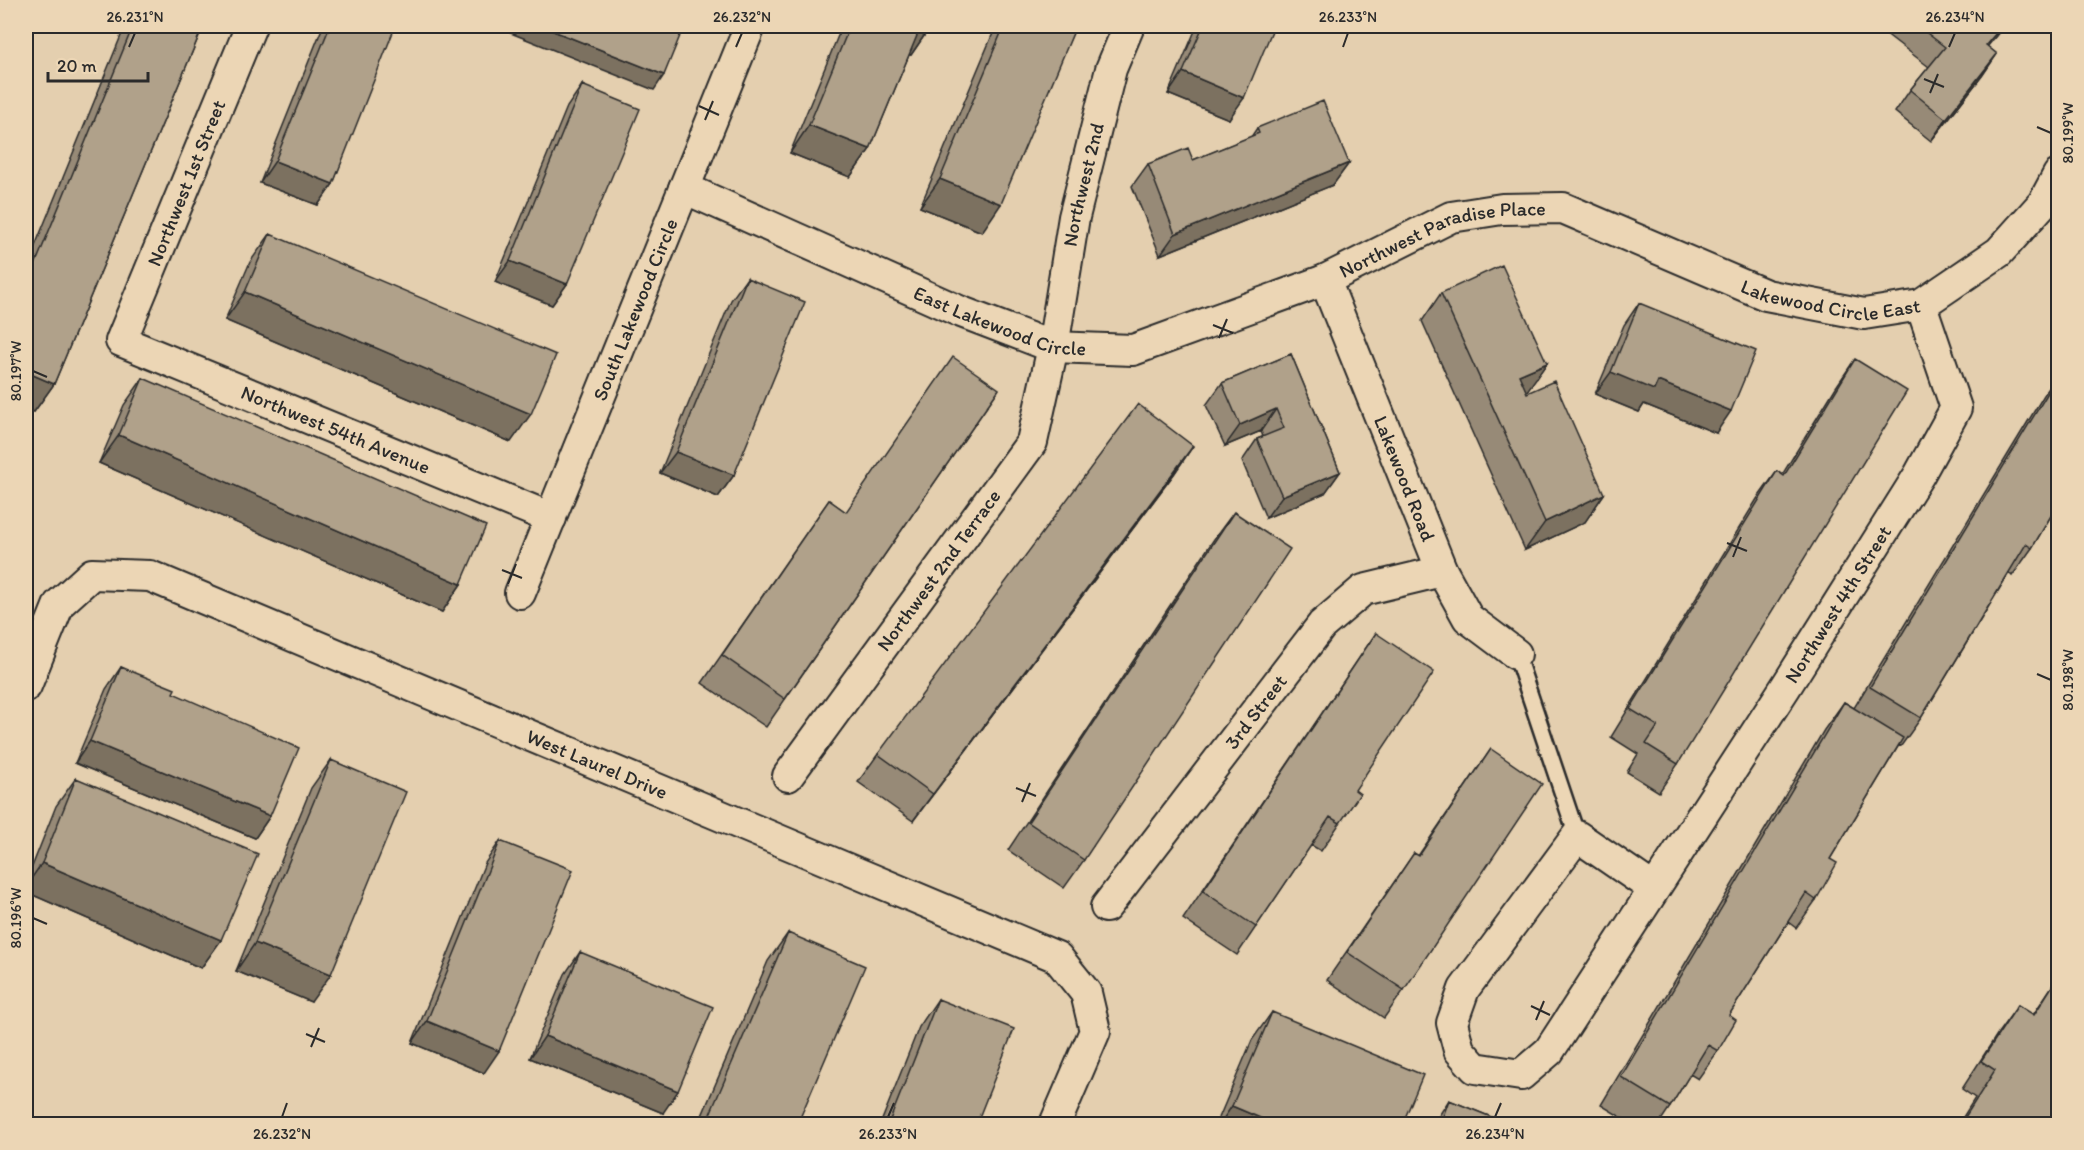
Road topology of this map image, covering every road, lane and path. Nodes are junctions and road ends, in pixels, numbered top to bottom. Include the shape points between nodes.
1 (251, 26) edge
2 (750, 26) edge
3 (1129, 26) edge
4 (2058, 175) edge
5 (684, 188) junction
6 (1563, 208) joint
7 (1325, 280) junction
8 (1921, 305) junction
9 (121, 341) joint
10 (1053, 347) junction
11 (551, 518) junction
12 (1442, 571) junction
13 (520, 593) dead end
14 (1516, 654) joint
15 (26, 686) edge
16 (788, 776) dead end
17 (1577, 836) junction
18 (1654, 889) junction
19 (1106, 907) dead end
20 (1055, 1125) edge

1 - 9 street, Northwest 1st Street
2 - 5 street, South Lakewood Circle
3 - 10 street, Northwest 2nd via 1111,69 1074,217
4 - 8 street, Lakewood Circle East via 2043,203 1999,252
5 - 10 street, East Lakewood Circle via 959,311
5 - 11 street, South Lakewood Circle
6 - 7 street, Northwest Paradise Place via 1502,209 1451,217
6 - 8 street, Lakewood Circle East via 1766,296 1864,314
7 - 10 street, East Lakewood Circle via 1133,350
7 - 12 street, Lakewood Road
8 - 18 street, Northwest 4th Street via 1956,408 1906,495
9 - 11 street, Northwest 54th Avenue
10 - 16 street, Northwest 2nd Terrace via 1032,442
11 - 13 street, South Lakewood Circle
12 - 14 street, Lakewood Road via 1468,618
12 - 19 street, 3rd Street via 1363,590 1322,625
14 - 17 lane
15 - 20 street, West Laurel Drive via 59,604 92,574 150,576 1057,957 1086,993 1095,1032
17 - 18 street
17 - 18 street, Northwest 4th Street via 1464,989 1452,1023 1459,1050 1475,1068 1521,1075 1549,1051

